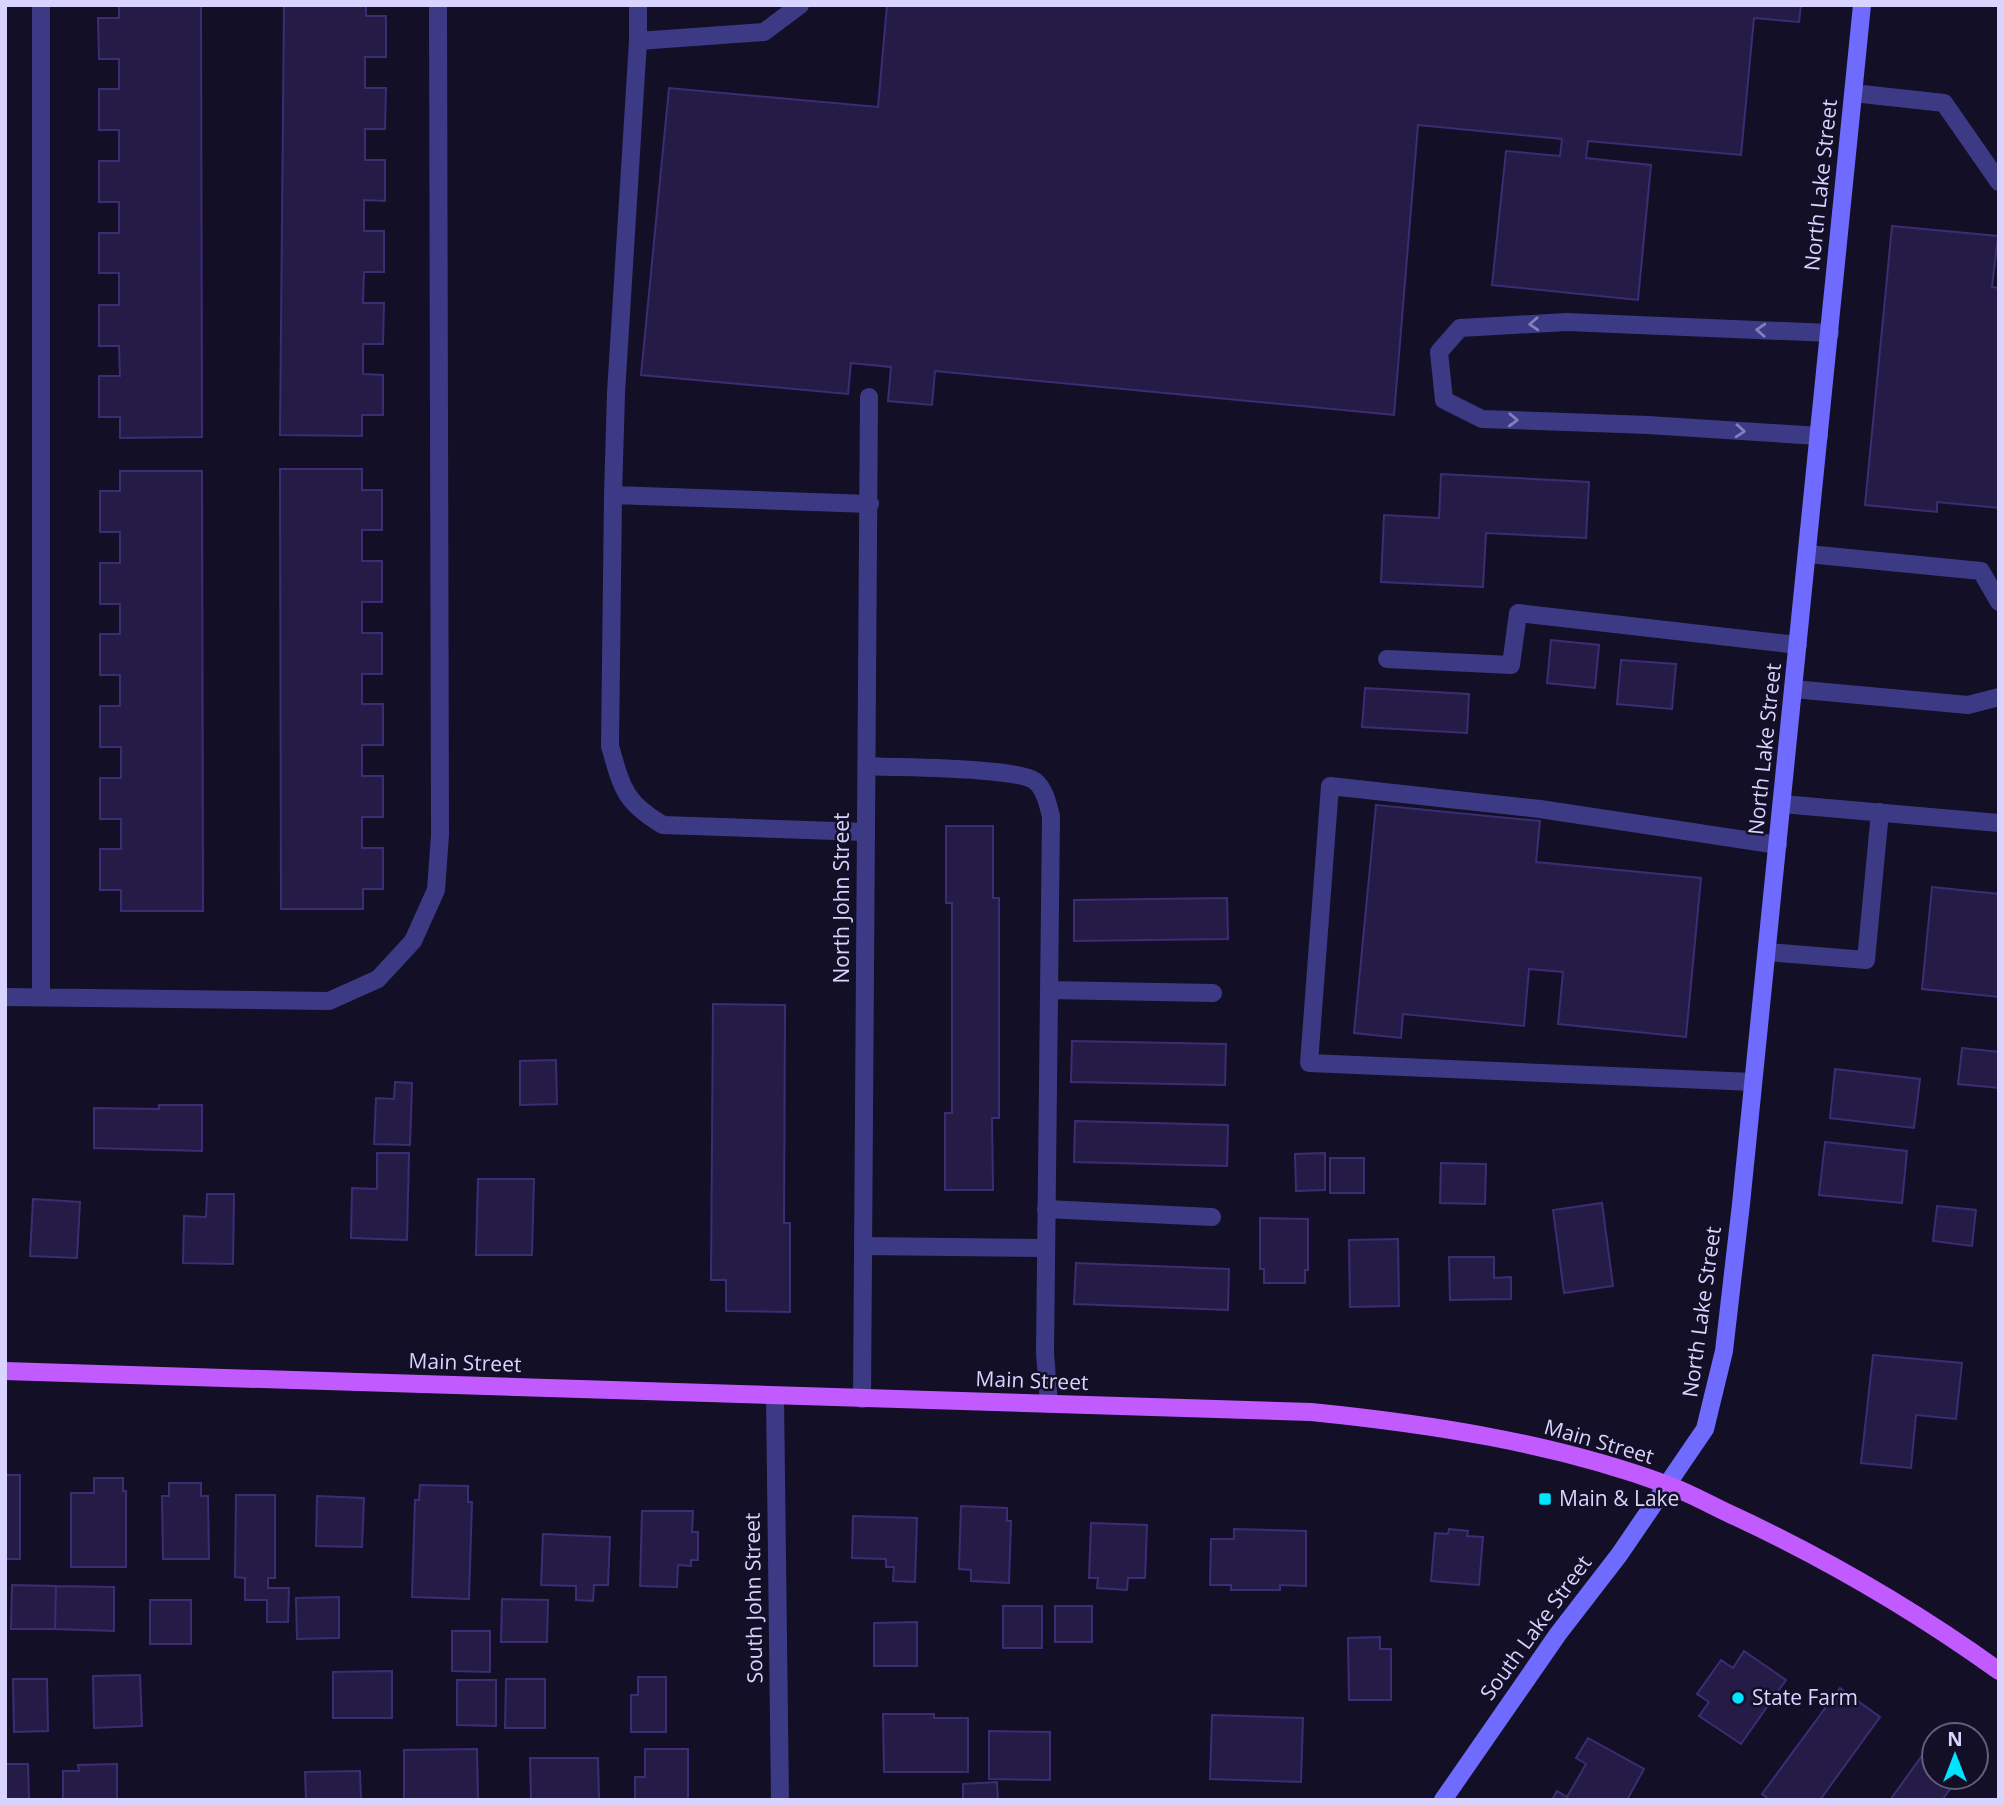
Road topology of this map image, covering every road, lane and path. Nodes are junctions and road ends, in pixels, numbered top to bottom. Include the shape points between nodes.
1 (41, 5) edge
2 (438, 5) edge
3 (638, 5) edge
4 (800, 5) edge
5 (1862, 5) edge
6 (638, 41) junction
7 (1853, 93) junction
8 (1999, 182) edge
9 (1830, 333) junction
10 (869, 397) dead end
11 (1819, 436) junction
12 (613, 495) junction
13 (870, 504) junction
14 (1808, 554) junction
15 (1999, 602) edge
16 (1798, 645) junction
17 (1387, 659) dead end
18 (1793, 689) junction
19 (1999, 696) edge
20 (867, 766) junction
21 (1782, 804) junction
22 (1880, 813) junction
23 (1999, 823) edge
24 (865, 832) junction
25 (1778, 845) junction
26 (1766, 952) junction
27 (1049, 990) junction
28 (1213, 993) dead end
29 (41, 996) junction
30 (5, 997) edge
31 (1753, 1082) junction
32 (1046, 1209) junction
33 (1212, 1217) dead end
34 (863, 1247) junction
35 (1045, 1248) junction
36 (5, 1371) edge
37 (775, 1396) junction
38 (862, 1399) junction
39 (1049, 1404) junction
40 (1668, 1485) junction
41 (1999, 1671) edge
42 (780, 1800) edge
43 (1443, 1800) edge

1 - 29 street
2 - 29 street via 440,835 436,890 413,941 378,979 329,1002
3 - 6 street
4 - 6 street via 764,32
5 - 7 main road, North Lake Street
6 - 12 street
7 - 8 street via 1944,103
7 - 9 main road, North Lake Street
9 - 11 main road, North Lake Street
9 -> 11 street via 1567,322 1460,328 1439,352 1444,400 1482,419
10 - 13 street, North John Street
11 - 14 main road, North Lake Street
12 - 13 street
12 - 24 street via 610,746 621,786 637,810 663,825
13 - 20 street, North John Street
14 - 15 street via 1981,571
14 - 16 main road, North Lake Street
16 - 17 street via 1518,613 1511,665
16 - 18 main road, North Lake Street
18 - 19 street via 1968,705
18 - 21 main road, North Lake Street
20 - 24 street, North John Street
20 - 27 street via 1008,774 1035,781 1051,816
21 - 22 street
21 - 25 main road, North Lake Street
22 - 23 street
22 - 26 street via 1866,960
24 - 34 street, North John Street
25 - 26 main road, North Lake Street
25 - 31 street via 1540,809 1330,786 1309,1063
26 - 31 main road, North Lake Street
27 - 28 street
27 - 32 street
29 - 30 street
31 - 40 main road, North Lake Street via 1716,1390 1705,1429
32 - 33 street
32 - 35 street
34 - 35 street
34 - 38 street, North John Street
35 - 39 street
36 - 37 main road, Main Street
37 - 38 main road, Main Street
37 - 42 street, South John Street
38 - 39 main road, Main Street
39 - 40 main road, Main Street via 1311,1412 1389,1420 1537,1447
40 - 41 main road, Main Street via 1808,1550
40 - 43 main road, South Lake Street

